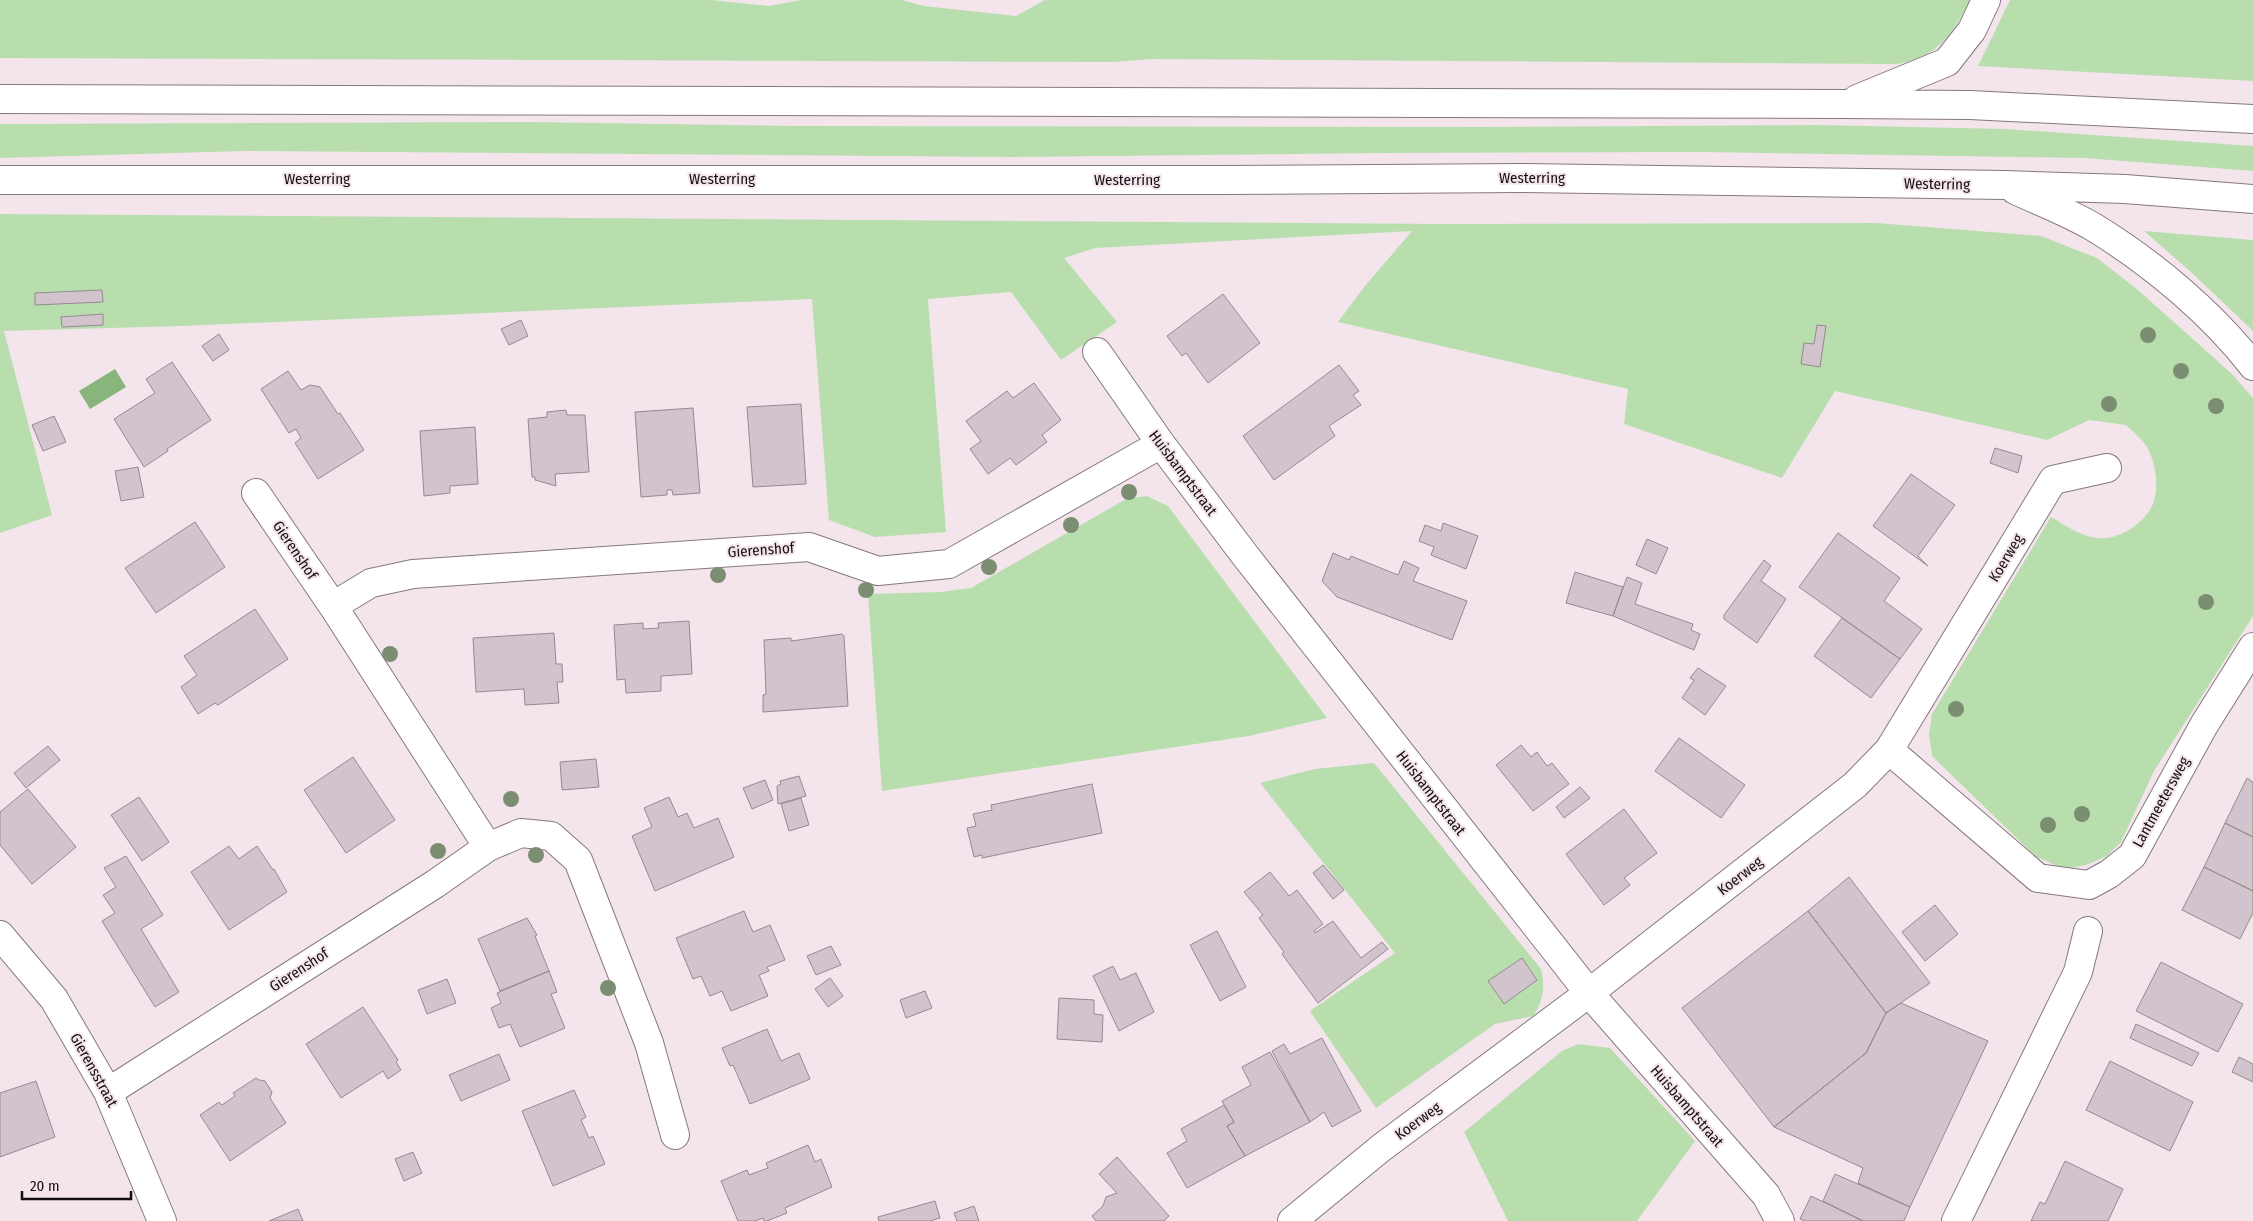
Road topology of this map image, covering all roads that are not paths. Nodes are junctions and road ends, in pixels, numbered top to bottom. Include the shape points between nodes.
1 (1986, 0) edge
2 (0, 99) edge
3 (1844, 104) junction
4 (2253, 119) edge
5 (0, 180) edge
6 (2005, 184) junction
7 (2253, 199) edge
8 (1097, 352) dead end
9 (2253, 366) edge
10 (1161, 444) junction
11 (2107, 468) dead end
12 (256, 493) dead end
13 (334, 606) junction
14 (2253, 647) edge
15 (1889, 750) junction
16 (488, 847) junction
17 (2088, 931) dead end
18 (0, 935) edge
19 (1589, 994) junction
20 (108, 1092) junction
21 (675, 1135) dead end
22 (162, 1221) edge
23 (1292, 1221) edge
24 (1780, 1221) edge
25 (1956, 1221) edge

1 - 3 main road via 1972,30 1947,62
2 - 3 main road
3 - 4 main road via 1970,105
5 - 6 main road, Westerring via 1520,178
6 - 7 main road, Westerring
6 - 9 main road via 2094,227 2154,269 2235,343
8 - 10 main road, Huisbamptstraat
10 - 13 main road, Gierenshof via 950,564 878,571 809,547 657,556 413,574 371,584
10 - 19 main road, Huisbamptstraat
11 - 15 main road, Koerweg via 2053,480
12 - 13 main road, Gierenshof
13 - 16 main road, Gierenshof
14 - 15 main road, Lantmeetersweg via 2204,725 2132,856 2089,885 2038,878
15 - 19 main road, Koerweg via 1855,785
16 - 20 main road, Gierenshof via 436,884
16 - 21 main road, Gierenshof via 521,833 551,836 578,860 649,1043
17 - 25 main road via 2078,972
18 - 20 main road, Gierensstraat via 54,999
19 - 23 main road, Koerweg via 1380,1148
19 - 24 main road, Huisbamptstraat via 1766,1195
20 - 22 main road, Gierensstraat

